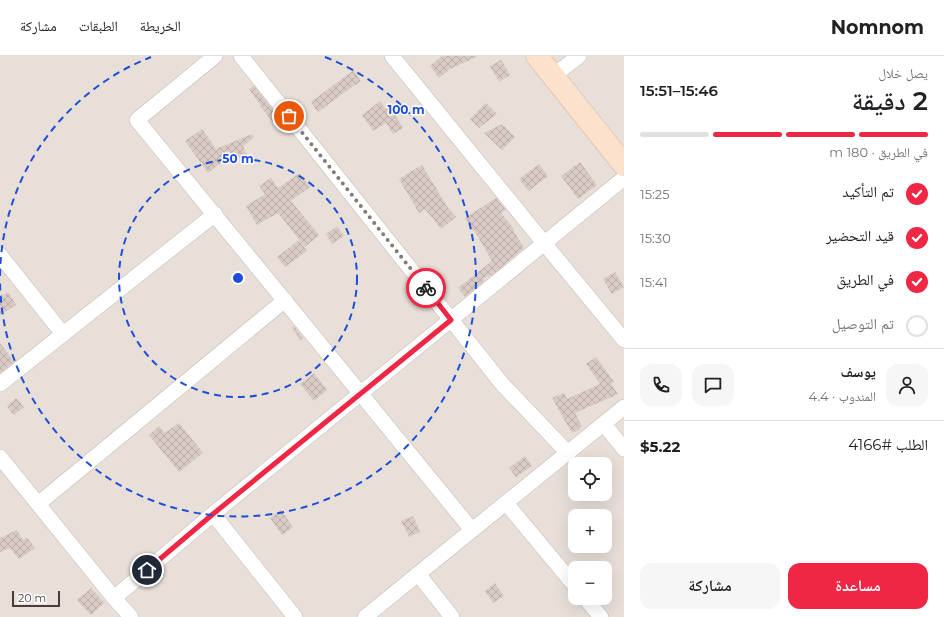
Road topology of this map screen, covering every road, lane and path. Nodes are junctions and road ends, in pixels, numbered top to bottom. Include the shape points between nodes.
1 (214, 56) edge
2 (241, 56) edge
3 (392, 56) edge
4 (537, 56) edge
5 (579, 56) edge
6 (553, 76) junction
7 (624, 165) edge
8 (624, 178) edge
9 (215, 214) junction
10 (544, 243) junction
11 (0, 256) edge
12 (285, 300) junction
13 (451, 320) junction
14 (63, 334) junction
15 (624, 340) edge
16 (0, 384) edge
17 (361, 393) junction
18 (624, 408) edge
19 (604, 424) junction
20 (624, 449) edge
21 (568, 453) junction
22 (2, 465) edge
23 (506, 503) junction
24 (38, 504) junction
25 (213, 514) junction
26 (472, 530) junction
27 (418, 574) junction
28 (568, 578) edge
29 (114, 598) junction
30 (591, 605) edge
31 (131, 617) edge
32 (296, 617) edge
33 (365, 617) edge
34 (452, 617) edge
35 (601, 617) edge

1 - 9 street via 137,120
2 - 13 street
3 - 10 street
4 - 6 main road
5 - 6 street
6 - 7 main road
8 - 10 street
9 - 12 street
9 - 14 street
10 - 13 street
10 - 15 street
11 - 14 street
12 - 17 street
12 - 24 street
13 - 17 street
13 - 21 street via 503,385
14 - 16 street
17 - 25 street
17 - 26 street
18 - 19 street
19 - 20 street
19 - 21 street
21 - 23 street
22 - 24 street
23 - 26 street
23 - 28 street
24 - 29 street
25 - 29 street
25 - 32 street
26 - 27 street
27 - 33 street
27 - 34 street
29 - 31 street
30 - 35 street

